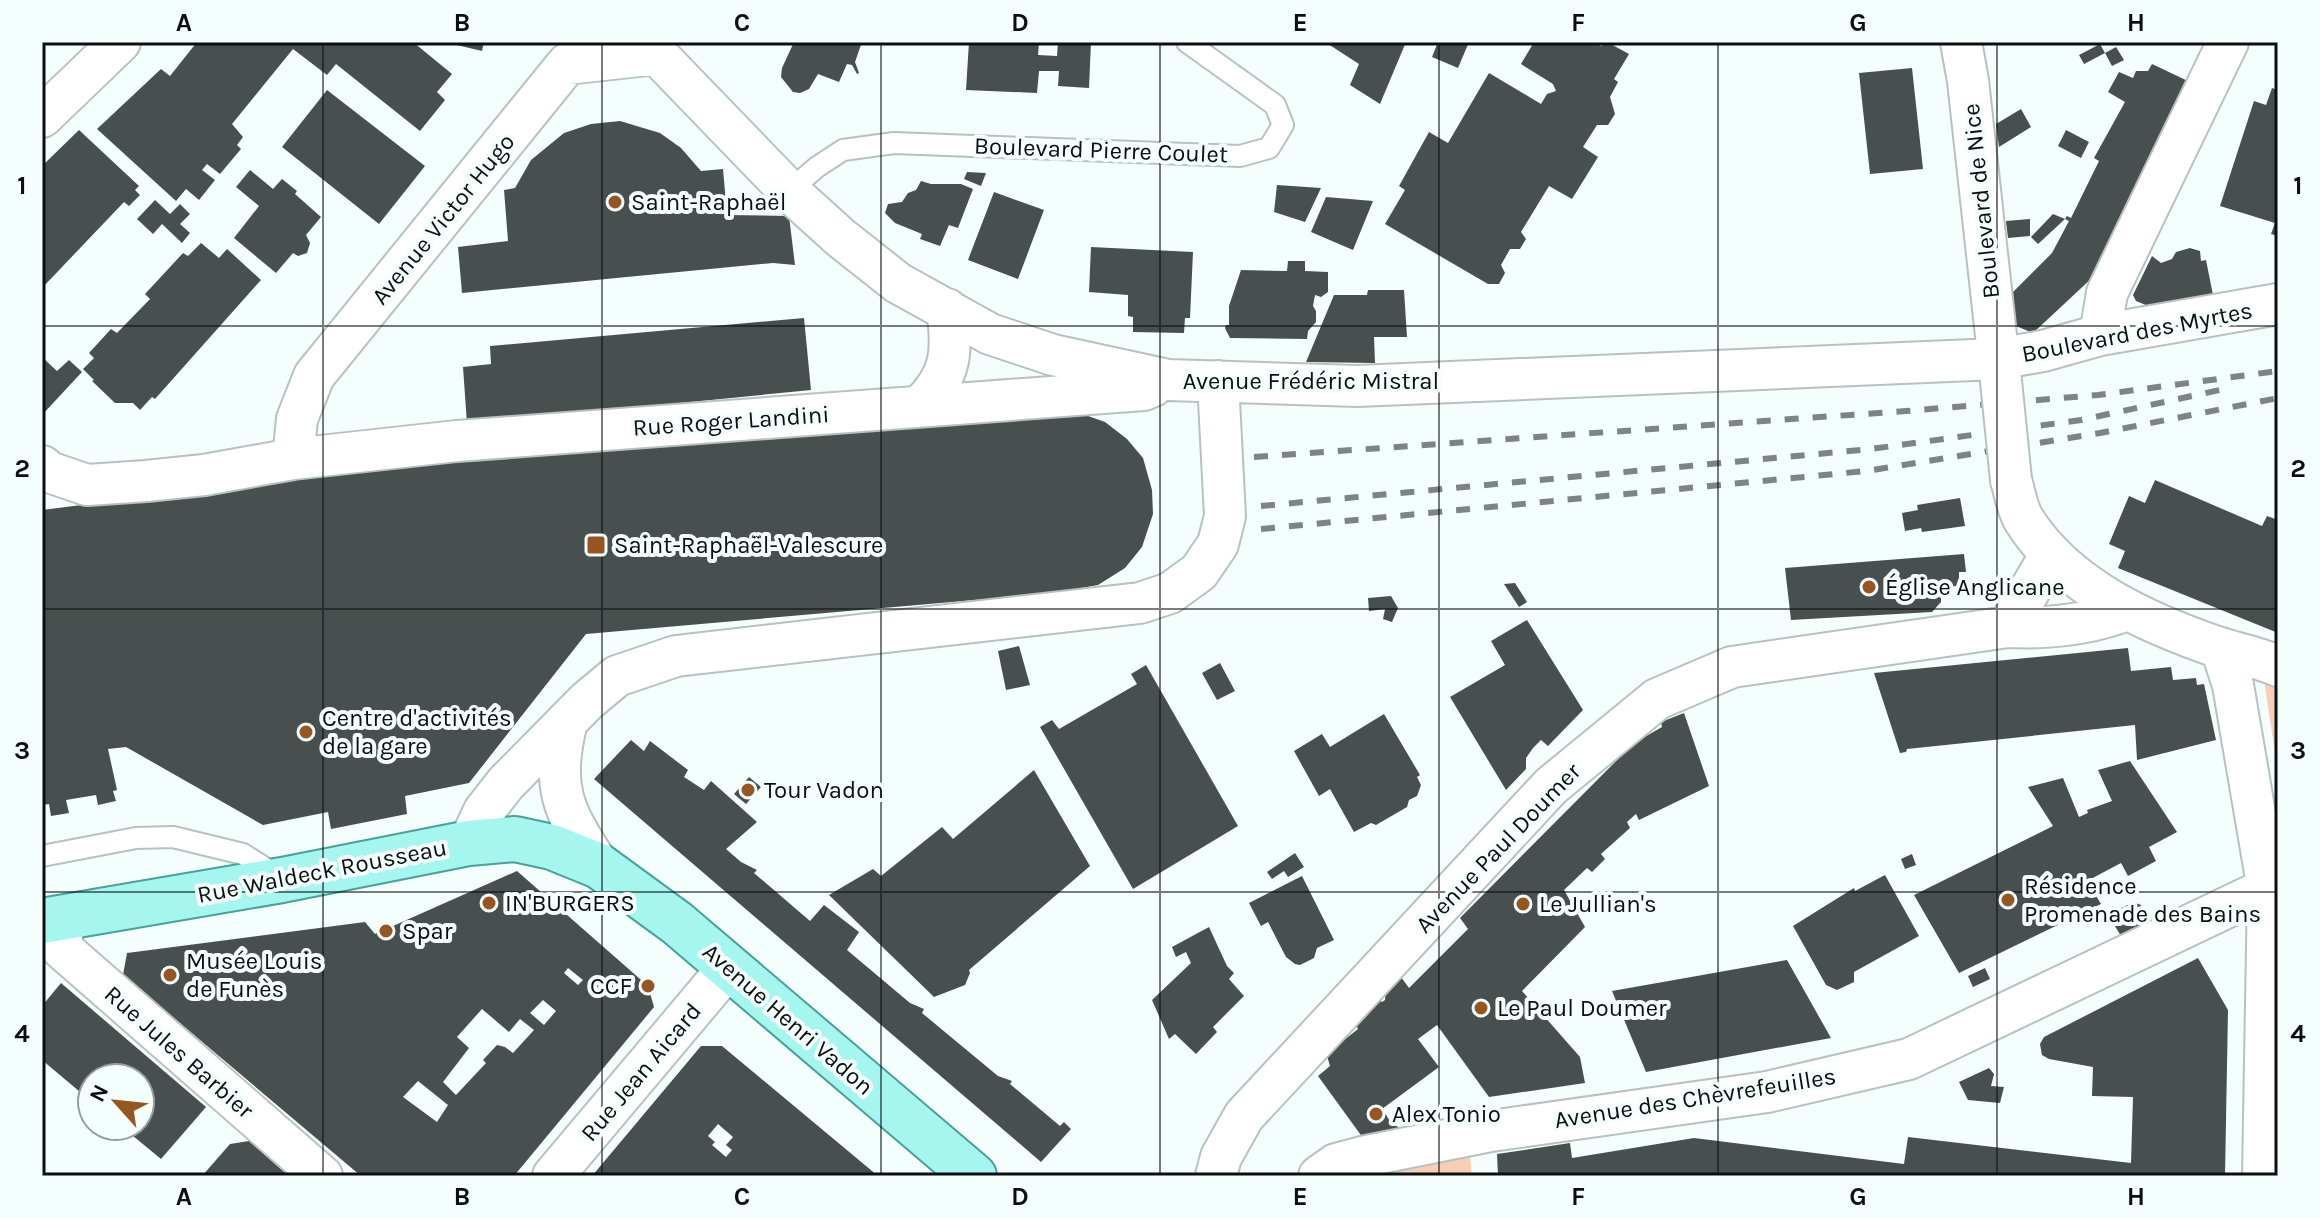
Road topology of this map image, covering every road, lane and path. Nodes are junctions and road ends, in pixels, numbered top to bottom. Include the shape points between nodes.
1 (120, 42) edge
2 (1187, 42) edge
3 (1961, 42) edge
4 (2228, 42) edge
5 (651, 48) edge
6 (569, 53) edge
7 (42, 117) edge
8 (789, 191) junction
9 (2278, 304) edge
10 (947, 309) junction
11 (2100, 335) junction
12 (1999, 370) junction
13 (1168, 380) junction
14 (1218, 381) junction
15 (920, 406) junction
16 (293, 459) junction
17 (42, 466) edge
18 (2051, 554) junction
19 (2127, 610) junction
20 (2008, 627) junction
21 (2221, 648) junction
22 (2278, 666) edge
23 (567, 721) junction
24 (469, 843) junction
25 (42, 856) edge
26 (599, 866) junction
27 (282, 880) junction
28 (2273, 886) edge
29 (52, 940) edge
30 (728, 968) junction
31 (322, 1176) edge
32 (553, 1176) edge
33 (974, 1176) edge
34 (1216, 1176) edge
35 (1319, 1176) edge
36 (2263, 1176) edge

1 - 7 street
2 - 8 lane, Boulevard Pierre Coulet via 1275,105 1283,125 1269,148 1240,156 894,143 843,150
3 - 12 street, Boulevard de Nice
4 - 11 street via 2107,293
5 - 6 street, Avenue Victor Hugo
5 - 8 street, Avenue Frédéric Mistral
6 - 16 street, Avenue Victor Hugo via 314,376 297,419
8 - 10 street, Avenue Frédéric Mistral via 898,283
9 - 11 street, Boulevard des Myrtes
10 - 13 street, Avenue Frédéric Mistral via 990,334 1053,355
10 - 15 street via 951,343 946,370 936,391
11 - 12 street, Boulevard des Myrtes
12 - 14 street, Avenue Frédéric Mistral via 1357,386
12 - 18 street, Boulevard de Nice, bridge via 2011,480 2022,518
13 - 14 street, Avenue Frédéric Mistral
13 - 15 street, Rue Roger Landini via 1144,390
14 - 23 street via 1225,516 1218,544 1199,572 1170,593 1140,603 676,656 617,676
15 - 16 street, Rue Roger Landini via 457,441
16 - 17 street, Rue Roger Landini via 204,475 87,485
18 - 19 street, Boulevard de Nice
18 - 20 street
19 - 20 street, Avenue Paul Doumer via 2049,629
19 - 21 street, Boulevard de Nice
20 - 34 street, Avenue Paul Doumer via 1732,667 1657,699 1551,786 1244,1116
21 - 22 street, Boulevard de Nice
21 - 28 street
23 - 24 street via 506,783 484,811
23 - 26 street via 559,781 573,827
24 - 26 main road, Rue Waldeck Rousseau via 515,839
24 - 27 main road, Rue Waldeck Rousseau
25 - 27 lane via 136,838 173,837 243,854
26 - 30 main road, Avenue Henri Vadon
27 - 29 main road, Rue Waldeck Rousseau
28 - 35 street, Avenue des Chèvrefeuilles via 1909,1059 1767,1092 1491,1131 1366,1156 1336,1164
28 - 36 street
29 - 31 street, Rue Jules Barbier
30 - 32 street, Rue Jean Aicard
30 - 33 main road, Avenue Henri Vadon

